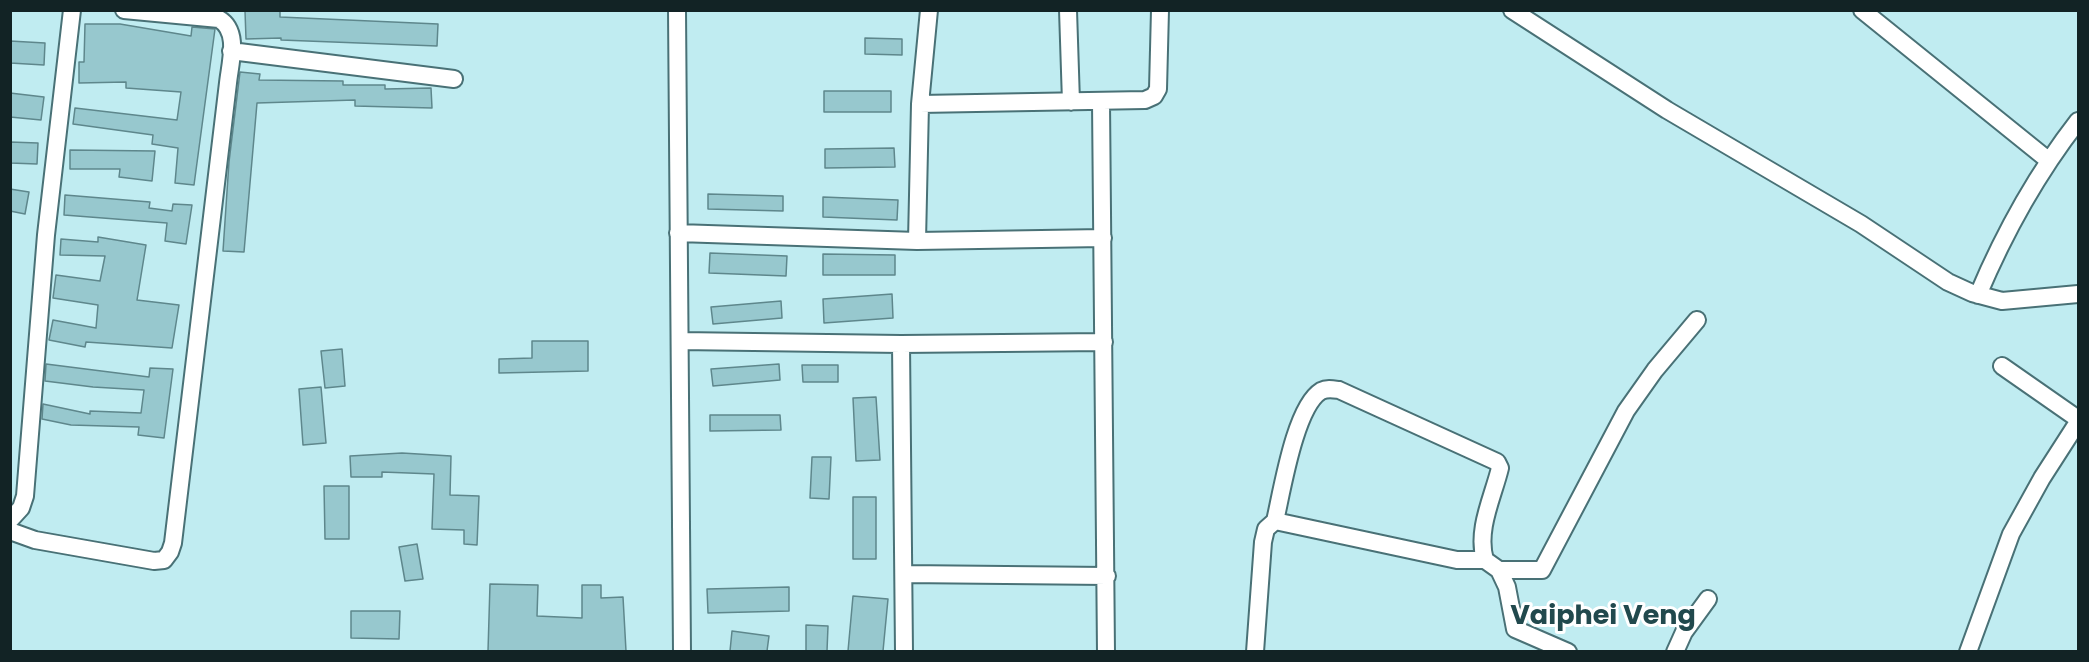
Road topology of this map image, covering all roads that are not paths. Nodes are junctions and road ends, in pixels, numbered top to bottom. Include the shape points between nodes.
1 (72, 10) edge
2 (124, 10) edge
3 (677, 10) edge
4 (929, 10) edge
5 (1068, 10) edge
6 (1160, 10) edge
7 (1512, 10) edge
8 (1869, 13) edge
9 (231, 51) junction
10 (454, 79) dead end
11 (1071, 102) junction
12 (1101, 102) junction
13 (920, 104) junction
14 (2079, 121) edge
15 (2048, 159) junction
16 (678, 233) junction
17 (1103, 238) junction
18 (917, 241) junction
19 (2079, 294) edge
20 (1978, 295) junction
21 (1696, 320) dead end
22 (680, 341) junction
23 (1104, 342) junction
24 (901, 344) junction
25 (2002, 366) dead end
26 (2079, 421) edge
27 (10, 520) edge
28 (1275, 521) junction
29 (10, 531) edge
30 (1485, 560) junction
31 (1499, 570) junction
32 (904, 574) junction
33 (1107, 576) junction
34 (1707, 598) dead end
35 (682, 651) edge
36 (904, 651) edge
37 (1106, 651) edge
38 (1255, 651) edge
39 (1568, 651) edge
40 (1676, 651) edge
41 (1968, 651) edge

1 - 27 street via 46,235 25,496
2 - 9 street via 219,19 228,24
3 - 16 street
4 - 13 street
5 - 11 street
6 - 12 street via 1158,89 1154,96
7 - 20 street via 1667,110 1862,224 1930,271
8 - 15 street
9 - 10 street
9 - 29 street via 170,552 165,560 154,561 35,540
11 - 12 street
11 - 13 street
12 - 17 street
13 - 18 street
14 - 15 street
15 - 20 street via 2006,231
16 - 18 street
16 - 22 street
17 - 18 street
17 - 23 street
19 - 20 street via 2002,301
21 - 31 street via 1626,411 1542,570
22 - 24 street
22 - 35 street
23 - 24 street
23 - 33 street
24 - 32 street
25 - 26 street
26 - 41 street via 2011,534
28 - 30 street via 1457,560
28 - 30 street via 1299,426 1319,392 1328,388 1339,390 1499,464 1486,515
28 - 38 street via 1266,529 1263,542
30 - 31 street
31 - 39 street via 1507,587 1515,629
32 - 33 street
32 - 36 street
33 - 37 street
34 - 40 street

